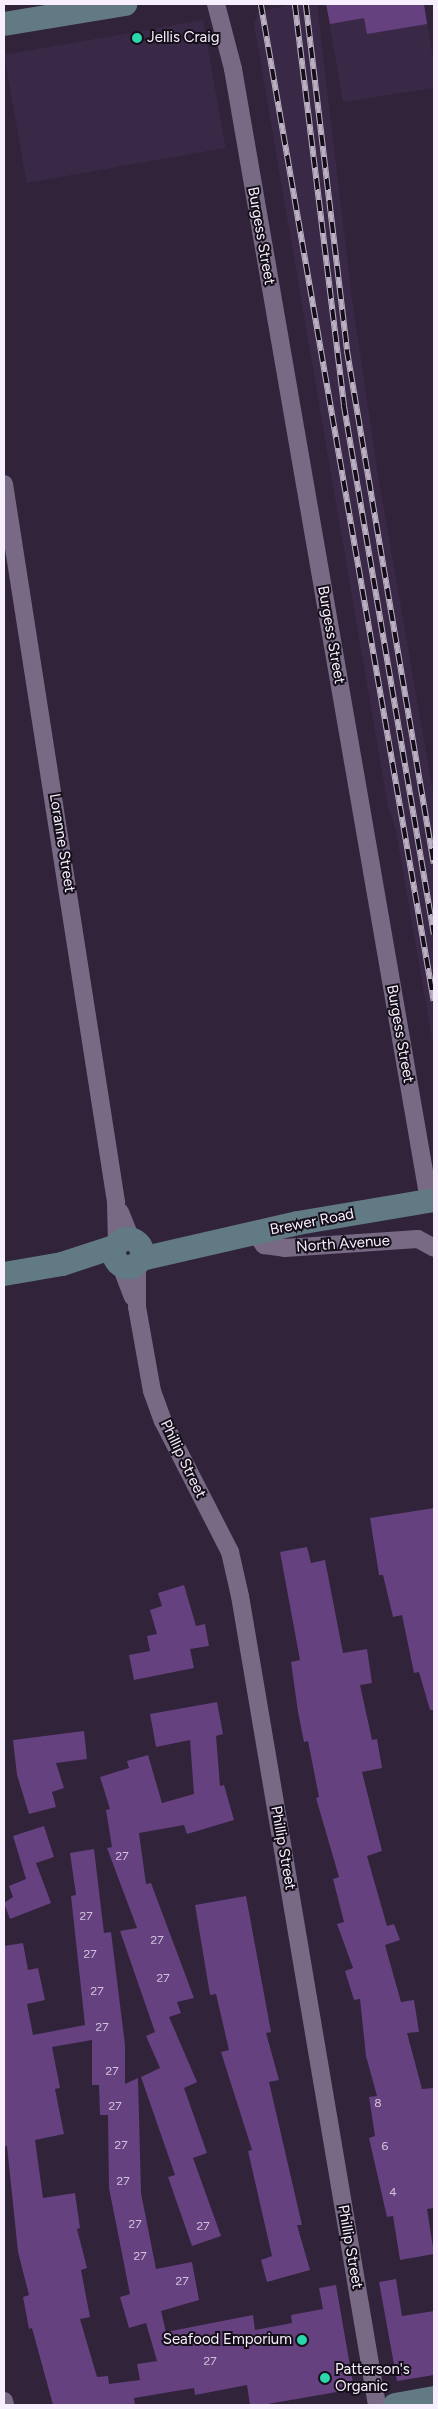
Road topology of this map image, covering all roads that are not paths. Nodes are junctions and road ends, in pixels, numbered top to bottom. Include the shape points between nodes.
1 (126, 4) edge
2 (216, 4) edge
3 (227, 4) edge
4 (4, 24) edge
5 (233, 69) junction
6 (4, 484) edge
7 (432, 1200) edge
8 (256, 1234) junction
9 (434, 1248) edge
10 (127, 1253) junction
11 (4, 1274) edge
12 (434, 2398) edge
13 (4, 2401) edge
14 (5, 2405) edge
15 (376, 2405) edge
16 (395, 2405) edge

1 - 4 street
2 - 5 street, Burgess Street
3 - 5 street, Burgess Street
5 - 7 street, Burgess Street
6 - 10 street, Loranne Street via 116,1202
7 - 8 street, Brewer Road
8 - 9 street, North Avenue via 264,1245 285,1248 418,1239
8 - 10 street, Brewer Road
10 - 11 street, Brewer Road
10 - 15 street, Phillip Street via 152,1391 234,1565
12 - 16 street
13 - 14 street

